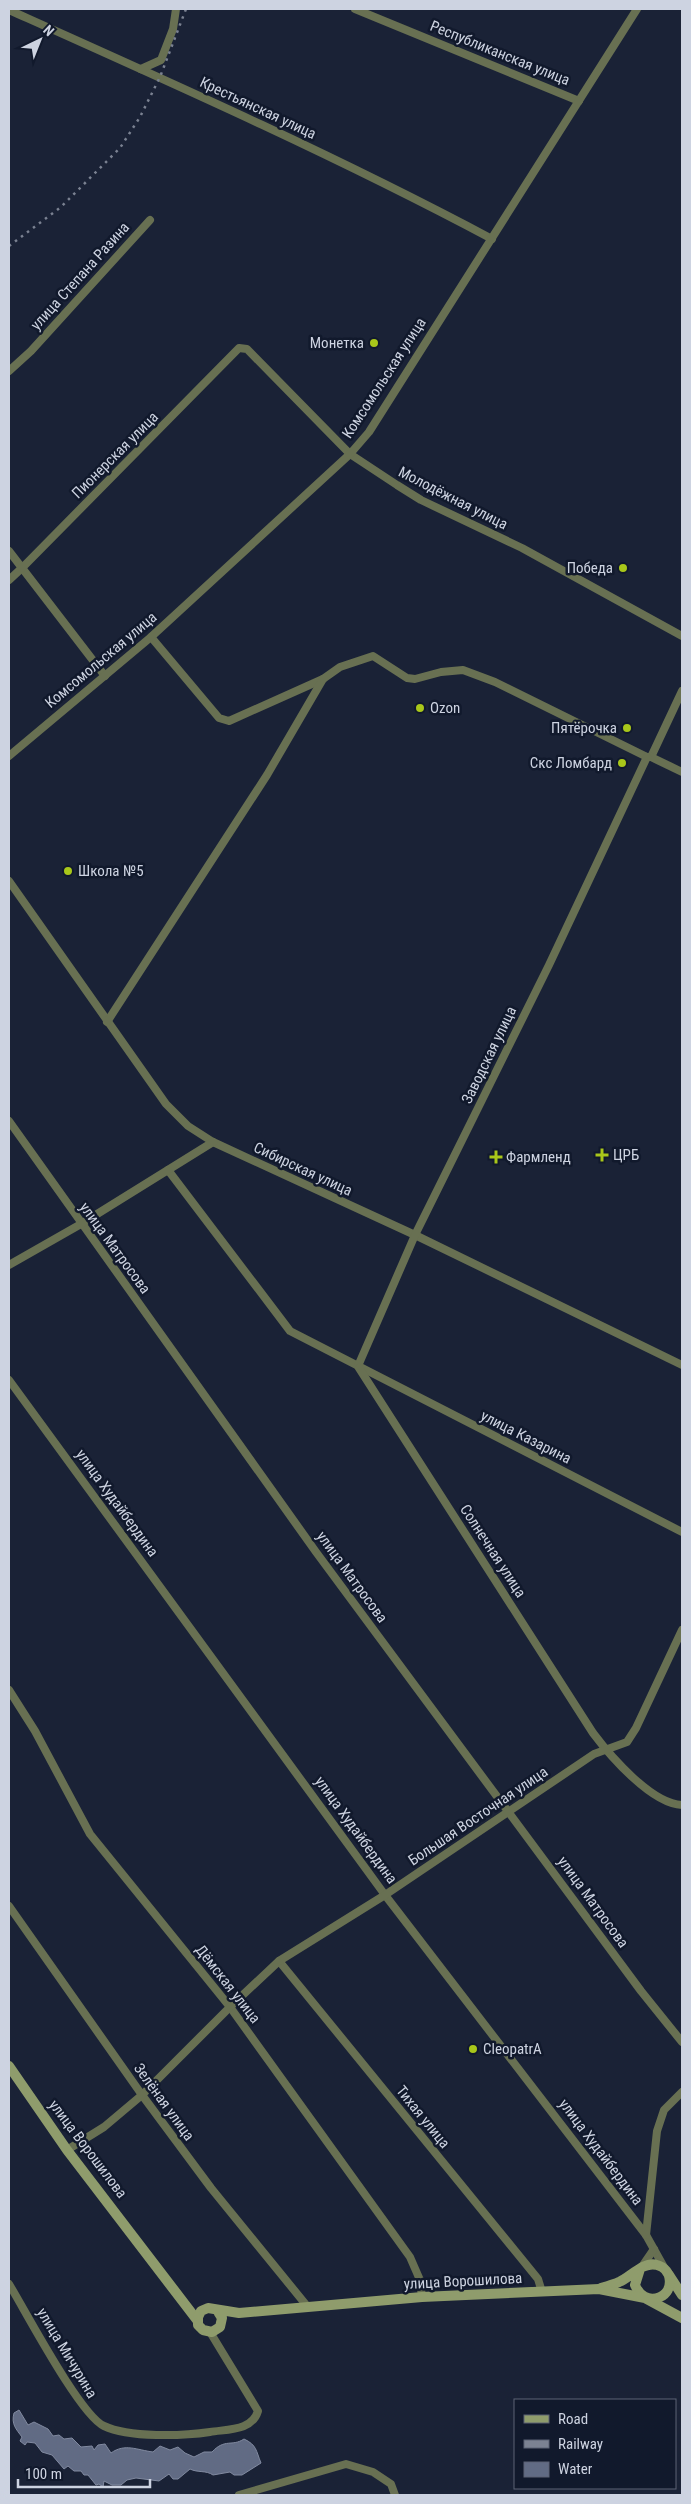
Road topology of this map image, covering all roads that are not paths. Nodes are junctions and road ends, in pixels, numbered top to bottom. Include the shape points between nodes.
1 (176, 9) edge
2 (355, 9) edge
3 (636, 9) edge
4 (9, 10) edge
5 (141, 69) junction
6 (579, 101) junction
7 (150, 220) dead end
8 (492, 239) junction
9 (240, 348) joint
10 (9, 371) edge
11 (350, 454) junction
12 (9, 551) edge
13 (23, 568) junction
14 (9, 580) edge
15 (682, 636) edge
16 (151, 637) junction
17 (105, 676) junction
18 (323, 679) junction
19 (682, 691) edge
20 (9, 756) edge
21 (649, 757) junction
22 (682, 772) edge
23 (9, 881) edge
24 (107, 1022) junction
25 (9, 1121) edge
26 (213, 1142) junction
27 (168, 1170) junction
28 (81, 1224) junction
29 (415, 1235) junction
30 (9, 1265) edge
31 (682, 1364) edge
32 (358, 1366) junction
33 (9, 1380) edge
34 (682, 1532) edge
35 (682, 1630) edge
36 (9, 1690) edge
37 (606, 1750) junction
38 (682, 1805) edge
39 (509, 1812) junction
40 (385, 1895) junction
41 (9, 1906) edge
42 (279, 1962) junction
43 (230, 2006) junction
44 (682, 2042) edge
45 (9, 2066) edge
46 (682, 2092) edge
47 (142, 2095) junction
48 (67, 2150) junction
49 (646, 2235) junction
50 (654, 2249) junction
51 (640, 2270) junction
52 (666, 2270) junction
53 (9, 2284) edge
54 (599, 2289) junction
55 (542, 2292) junction
56 (682, 2295) edge
57 (181, 2296) junction
58 (422, 2297) junction
59 (645, 2298) junction
60 (307, 2306) junction
61 (205, 2308) junction
62 (217, 2310) junction
63 (239, 2313) junction
64 (682, 2318) edge
65 (198, 2320) junction
66 (221, 2325) junction
67 (210, 2332) junction
68 (267, 2492) edge
69 (239, 2495) edge
70 (396, 2495) edge

1 - 5 street via 162,60
2 - 6 street, Республиканская улица
3 - 6 street, Комсомольская улица
4 - 5 street, Крестьянская улица
5 - 8 street, Крестьянская улица via 395,188
6 - 8 street, Комсомольская улица
7 - 10 street, улица Степана Разина
8 - 11 street, Комсомольская улица via 369,432
9 - 11 street, Молодёжная улица via 247,349
9 - 13 street, Пионерская улица
11 - 15 street, Молодёжная улица via 421,500 522,548
11 - 16 street, Комсомольская улица
12 - 13 street
13 - 14 street, Пионерская улица
13 - 17 street
16 - 17 street, Комсомольская улица
16 - 18 street via 219,718 229,721
17 - 20 street, Комсомольская улица
18 - 21 street via 340,667 373,656 406,678 464,670
18 - 24 street via 267,775
19 - 21 street, Заводская улица
21 - 22 street
21 - 29 street, Заводская улица
23 - 24 street, Сибирская улица
24 - 26 street, Сибирская улица via 166,1104 188,1126
25 - 28 street, улица Матросова
26 - 27 street
26 - 29 street, Сибирская улица
27 - 28 street
27 - 32 street, улица Казарина via 290,1331
28 - 30 street
28 - 39 street, улица Матросова via 316,1552
29 - 31 street, Сибирская улица
29 - 32 street, Заводская улица
32 - 34 street, улица Казарина
32 - 37 street, Солнечная улица
33 - 40 street, улица Худайбердина
35 - 37 street, Большая Восточная улица via 636,1728 627,1742
36 - 43 street, Дёмская улица via 35,1731 90,1834
37 - 38 street, Солнечная улица via 645,1787 673,1805
37 - 39 street, Большая Восточная улица via 594,1754
39 - 40 street, Большая Восточная улица
39 - 44 street, улица Матросова
40 - 42 street, Большая Восточная улица
40 - 49 street, улица Худайбердина
41 - 47 street, Зелёная улица
42 - 43 street, Большая Восточная улица
42 - 55 street, Тихая улица via 538,2279
43 - 47 street, Большая Восточная улица
43 - 58 street, Дёмская улица via 410,2257 420,2280
45 - 48 street, улица Ворошилова
46 - 49 street via 664,2110 657,2131
47 - 48 street, Большая Восточная улица via 104,2127
47 - 60 street, Зелёная улица via 211,2188
48 - 57 street, улица Ворошилова
49 - 50 street, улица Худайбердина
50 - 51 street
50 - 52 street, улица Худайбердина
51 - 52 street via 650,2264
51 - 54 street
51 - 59 street via 635,2285
52 - 56 street, улица Худайбердина
52 - 59 street via 670,2281 666,2292 657,2298
53 - 67 street, улица Мичурина via 82,2407 103,2426 119,2431 182,2436 246,2426 256,2420 258,2411
54 - 55 street, улица Ворошилова
54 - 59 street, улица Ворошилова
55 - 58 street, улица Ворошилова
57 - 61 street, улица Ворошилова
57 - 65 street, улица Ворошилова
58 - 60 street, улица Ворошилова
59 - 64 street, улица Ворошилова
60 - 63 street, улица Ворошилова
61 - 62 street
61 - 65 street
62 - 63 street, улица Ворошилова
62 - 66 street via 222,2316
63 - 66 street, улица Ворошилова
65 - 67 street via 201,2329
66 - 67 street via 217,2331
68 - 69 street
68 - 70 street via 346,2464 373,2472 391,2484

